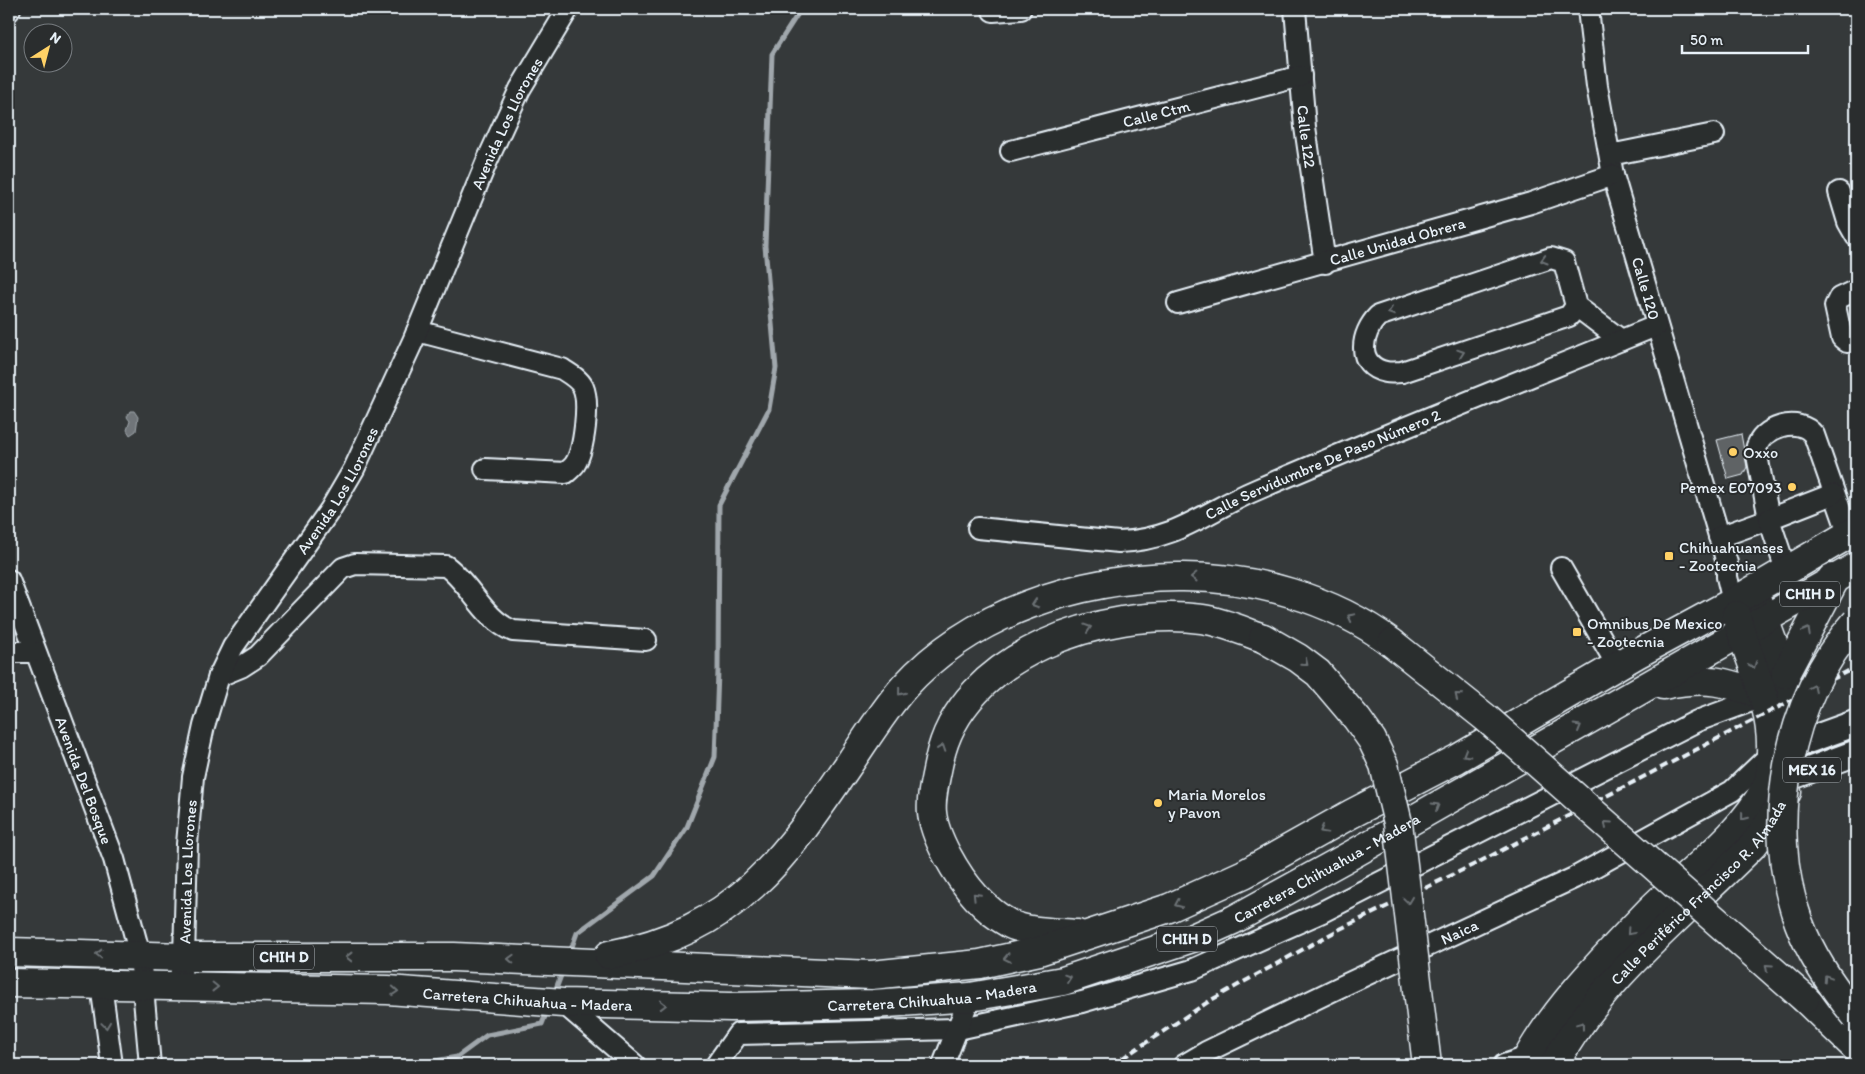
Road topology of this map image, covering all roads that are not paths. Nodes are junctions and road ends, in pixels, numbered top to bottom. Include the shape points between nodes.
1 (568, 9) edge
2 (1021, 9) edge
3 (1294, 9) edge
4 (1588, 9) edge
5 (993, 12) dead end
6 (1301, 76) junction
7 (1714, 134) dead end
8 (1011, 151) dead end
9 (1610, 155) junction
10 (1614, 175) junction
11 (1838, 192) dead end
12 (1856, 236) edge
13 (1325, 262) junction
14 (1856, 290) edge
15 (1178, 303) dead end
16 (1572, 311) junction
17 (1656, 326) junction
18 (417, 331) junction
19 (1856, 340) edge
20 (1614, 344) junction
21 (485, 469) dead end
22 (1833, 494) junction
23 (1769, 519) junction
24 (978, 528) dead end
25 (1852, 533) edge
26 (1719, 537) junction
27 (1818, 552) junction
28 (1856, 567) edge
29 (1561, 568) dead end
30 (1786, 570) junction
31 (9, 580) edge
32 (1834, 581) junction
33 (1743, 596) junction
34 (1856, 622) edge
35 (1753, 626) junction
36 (646, 640) dead end
37 (9, 652) edge
38 (35, 652) junction
39 (1617, 665) junction
40 (1785, 674) junction
41 (219, 676) junction
42 (1645, 688) junction
43 (1765, 696) junction
44 (1856, 723) edge
45 (1798, 743) junction
46 (1856, 752) edge
47 (1771, 754) junction
48 (1793, 776) junction
49 (1767, 786) junction
50 (1732, 791) junction
51 (1084, 935) junction
52 (9, 952) edge
53 (140, 955) junction
54 (184, 956) junction
55 (570, 961) junction
56 (9, 983) edge
57 (101, 985) junction
58 (144, 985) junction
59 (178, 986) junction
60 (970, 997) junction
61 (555, 1003) junction
62 (1856, 1016) edge
63 (958, 1029) junction
64 (1856, 1048) edge
65 (1519, 1063) edge
66 (112, 1065) edge
67 (150, 1065) edge
68 (635, 1065) edge
69 (716, 1065) edge
70 (944, 1065) edge
71 (1184, 1065) edge
72 (1427, 1065) edge
73 (1554, 1065) edge

1 - 18 street, Avenida Los Llorones via 520,89
2 - 5 street
3 - 6 street, Calle 122
4 - 9 street, Calle 120 via 1597,86
6 - 8 street, Calle Ctm
6 - 13 street, Calle 122 via 1304,127
7 - 9 street
9 - 10 street, Calle 120
10 - 13 street, Calle Unidad Obrera via 1530,203
10 - 17 street, Calle 120
11 - 12 street
13 - 15 street, Calle Unidad Obrera
14 - 19 street via 1839,298 1835,306 1840,336 1847,342
16 -> 16 street via 1564,262 1551,258 1378,316 1368,328 1363,343 1369,362 1377,368 1385,372 1402,372
16 - 20 street
17 - 20 street, Calle Servidumbre De Paso Número 2
17 - 26 street, Calle 120
18 - 21 street via 562,370 582,386 586,399 582,448 575,464 566,473
18 - 41 street, Avenida Los Llorones via 354,469 330,510 234,647
20 - 24 street, Calle Servidumbre De Paso Número 2 via 1256,490 1180,530 1160,536 1119,542
22 - 23 street
22 - 23 street via 1810,430 1799,424 1766,433 1757,442 1756,450
22 - 25 street
23 - 26 street
23 - 30 street
25 - 27 highway, CHIH D
26 - 33 street, Calle 120 via 1727,562 1727,577
27 - 30 highway, CHIH D
27 - 32 highway
28 - 32 highway, CHIH D
29 - 39 street
30 - 33 highway, CHIH D
31 - 38 street, Avenida Del Bosque
32 - 35 highway, CHIH D
40 -> 32 highway
33 - 35 highway, Calle Periférico Francisco R. Almada
33 - 39 highway, Carretera Chihuahua - Madera / CHIH D
62 -> 34 highway, bridge via 1821,969 1799,923 1786,866 1784,827 1784,784 1795,733 1812,688
35 - 40 highway, Calle Periférico Francisco R. Almada
35 - 42 highway, Carretera Chihuahua - Madera / CHIH D
35 -> 43 highway, Calle Periférico Francisco R. Almada
36 - 41 street via 513,631 491,617 456,573 446,566 355,564 334,575 258,656 241,668
37 - 38 street
38 - 53 street, Avenida Del Bosque via 114,859
39 -> 51 highway, Carretera Chihuahua - Madera / CHIH D via 1457,759 1244,874 1169,908
40 - 45 highway, Calle Periférico Francisco R. Almada via 1796,718
41 - 54 street, Avenida Los Llorones via 193,777 187,844
42 - 43 highway via 1692,679 1713,679
60 -> 42 highway, Carretera Chihuahua - Madera / CHIH D via 1062,981 1195,937 1233,920
43 - 47 highway, Calle Periférico Francisco R. Almada
43 - 63 street via 1697,721 1322,912 1192,970 1082,1002
44 - 45 main road, MEX 16
45 - 47 main road, MEX 16
45 - 48 highway, Calle Periférico Francisco R. Almada
46 - 48 main road, MEX 16
47 - 49 highway, Calle Periférico Francisco R. Almada
47 - 50 street, Naica
48 - 49 main road, MEX 16
73 -> 48 highway, Calle Periférico Francisco R. Almada via 1600,1000 1644,948 1734,864 1764,831
49 - 50 street, Naica
49 -> 65 highway, Calle Periférico Francisco R. Almada via 1724,842 1650,910 1584,983
50 - 71 street, Naica via 1574,878 1338,988
51 -> 55 highway, Carretera Chihuahua - Madera / CHIH D via 1039,951 980,964 871,975
51 -> 72 highway, bridge via 1012,925 990,911 955,870 935,832 930,802 941,748 958,715 986,679 1050,641 1099,625 1138,618 1185,618 1221,623 1263,638 1318,673 1362,726 1384,765 1398,823
53 -> 52 highway, Carretera Chihuahua - Madera / CHIH D
53 - 54 highway, Carretera Chihuahua - Madera / CHIH D
53 - 58 street, Avenida Del Bosque
55 -> 54 highway, Carretera Chihuahua - Madera / CHIH D
54 - 59 street, Avenida Los Llorones
64 -> 55 highway, bridge via 1805,999 1486,718 1392,643 1370,627 1310,600 1255,584 1211,577 1132,580 1080,590 1004,615 968,634 904,688 792,846 726,910 686,932 626,952
56 - 57 highway, Carretera Chihuahua - Madera / CHIH D
57 - 58 highway, Carretera Chihuahua - Madera / CHIH D
57 -> 66 street
58 - 59 highway, Carretera Chihuahua - Madera / CHIH D
58 - 67 street, Avenida Del Bosque
59 -> 61 highway, Carretera Chihuahua - Madera / CHIH D via 388,990
61 -> 60 highway, Carretera Chihuahua - Madera / CHIH D via 731,1007 873,1004
60 - 63 street
61 - 68 street
63 - 69 street via 738,1034
63 - 70 street

